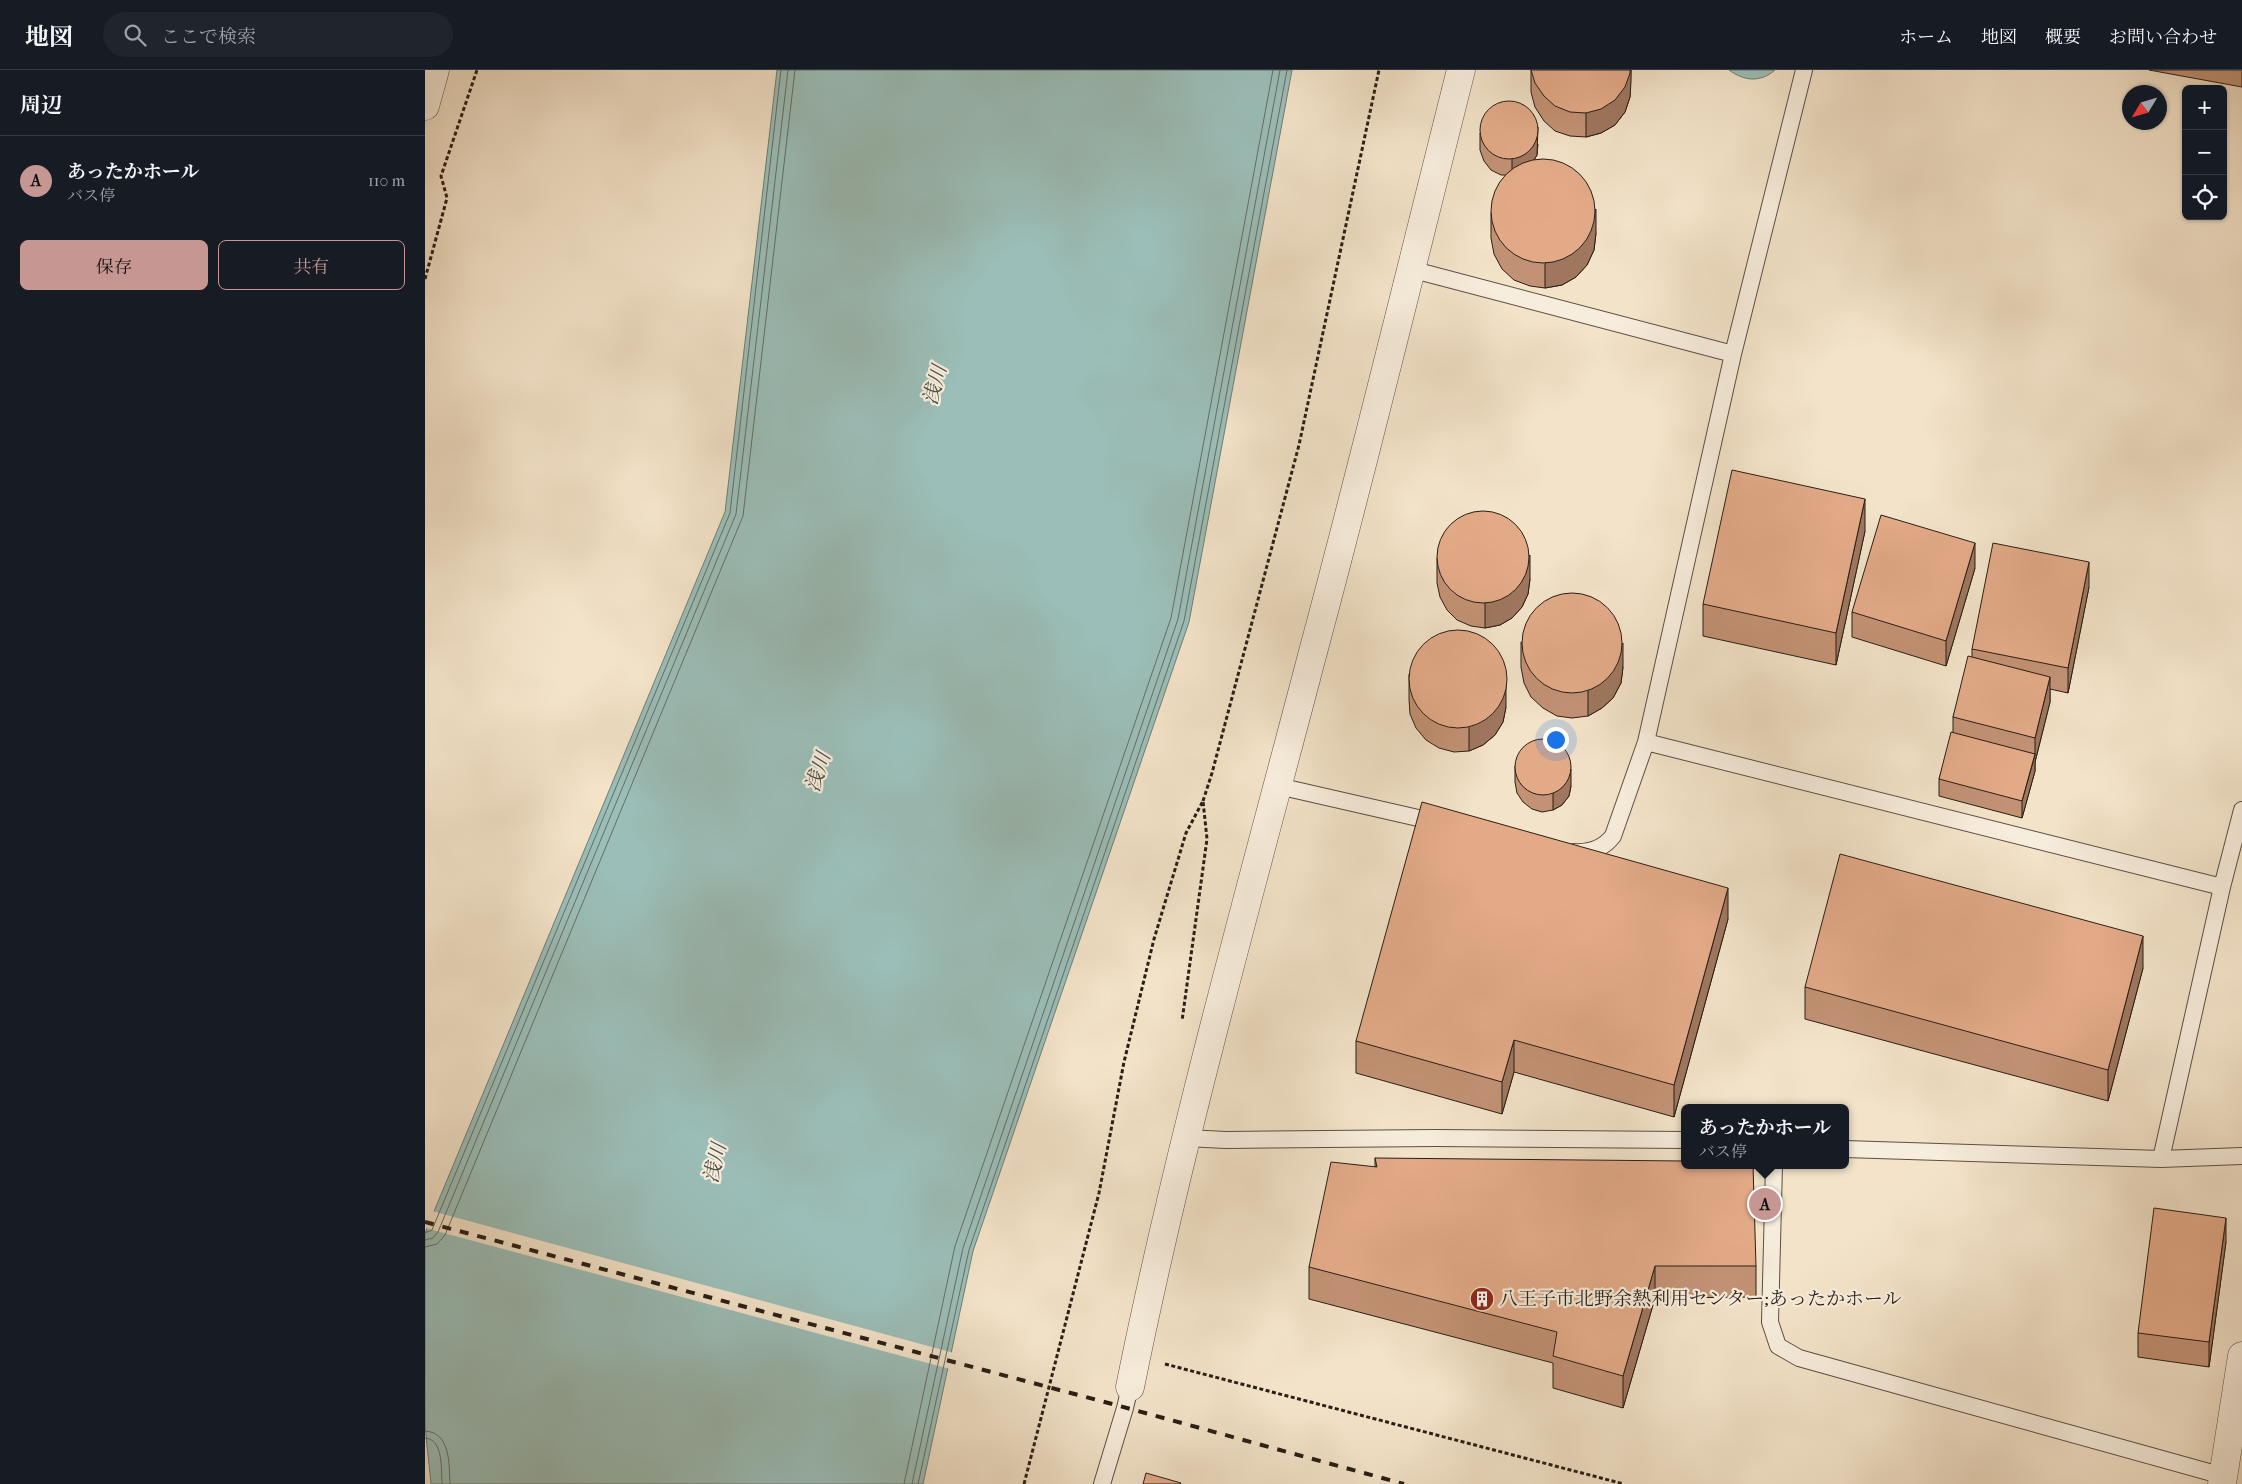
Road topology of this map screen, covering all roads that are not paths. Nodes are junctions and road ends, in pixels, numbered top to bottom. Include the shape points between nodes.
1 (435, 70) edge
2 (1461, 70) edge
3 (1804, 70) edge
4 (425, 106) edge
5 (1411, 269) junction
6 (1733, 354) junction
7 (1646, 742) junction
8 (1278, 786) junction
9 (2242, 810) edge
10 (1451, 825) edge
11 (1558, 850) edge
12 (2222, 887) junction
13 (1186, 1138) junction
14 (1681, 1140) edge
15 (1849, 1149) edge
16 (2242, 1156) edge
17 (2161, 1159) junction
18 (1774, 1169) edge
19 (2242, 1356) edge
20 (1130, 1387) joint
21 (2223, 1480) edge
22 (1101, 1484) edge

1 - 4 street
2 - 5 street
3 - 6 lane
5 - 6 lane
5 - 8 street
6 - 7 lane
7 - 11 lane via 1613,836 1605,846 1581,853
7 - 12 lane
8 - 10 lane
8 - 13 street
9 - 12 lane
12 - 17 lane
13 - 14 lane
13 - 20 street
15 - 17 lane
16 - 17 lane
18 - 21 lane via 1770,1322 1778,1346 1799,1358
19 - 21 street
20 - 22 lane

